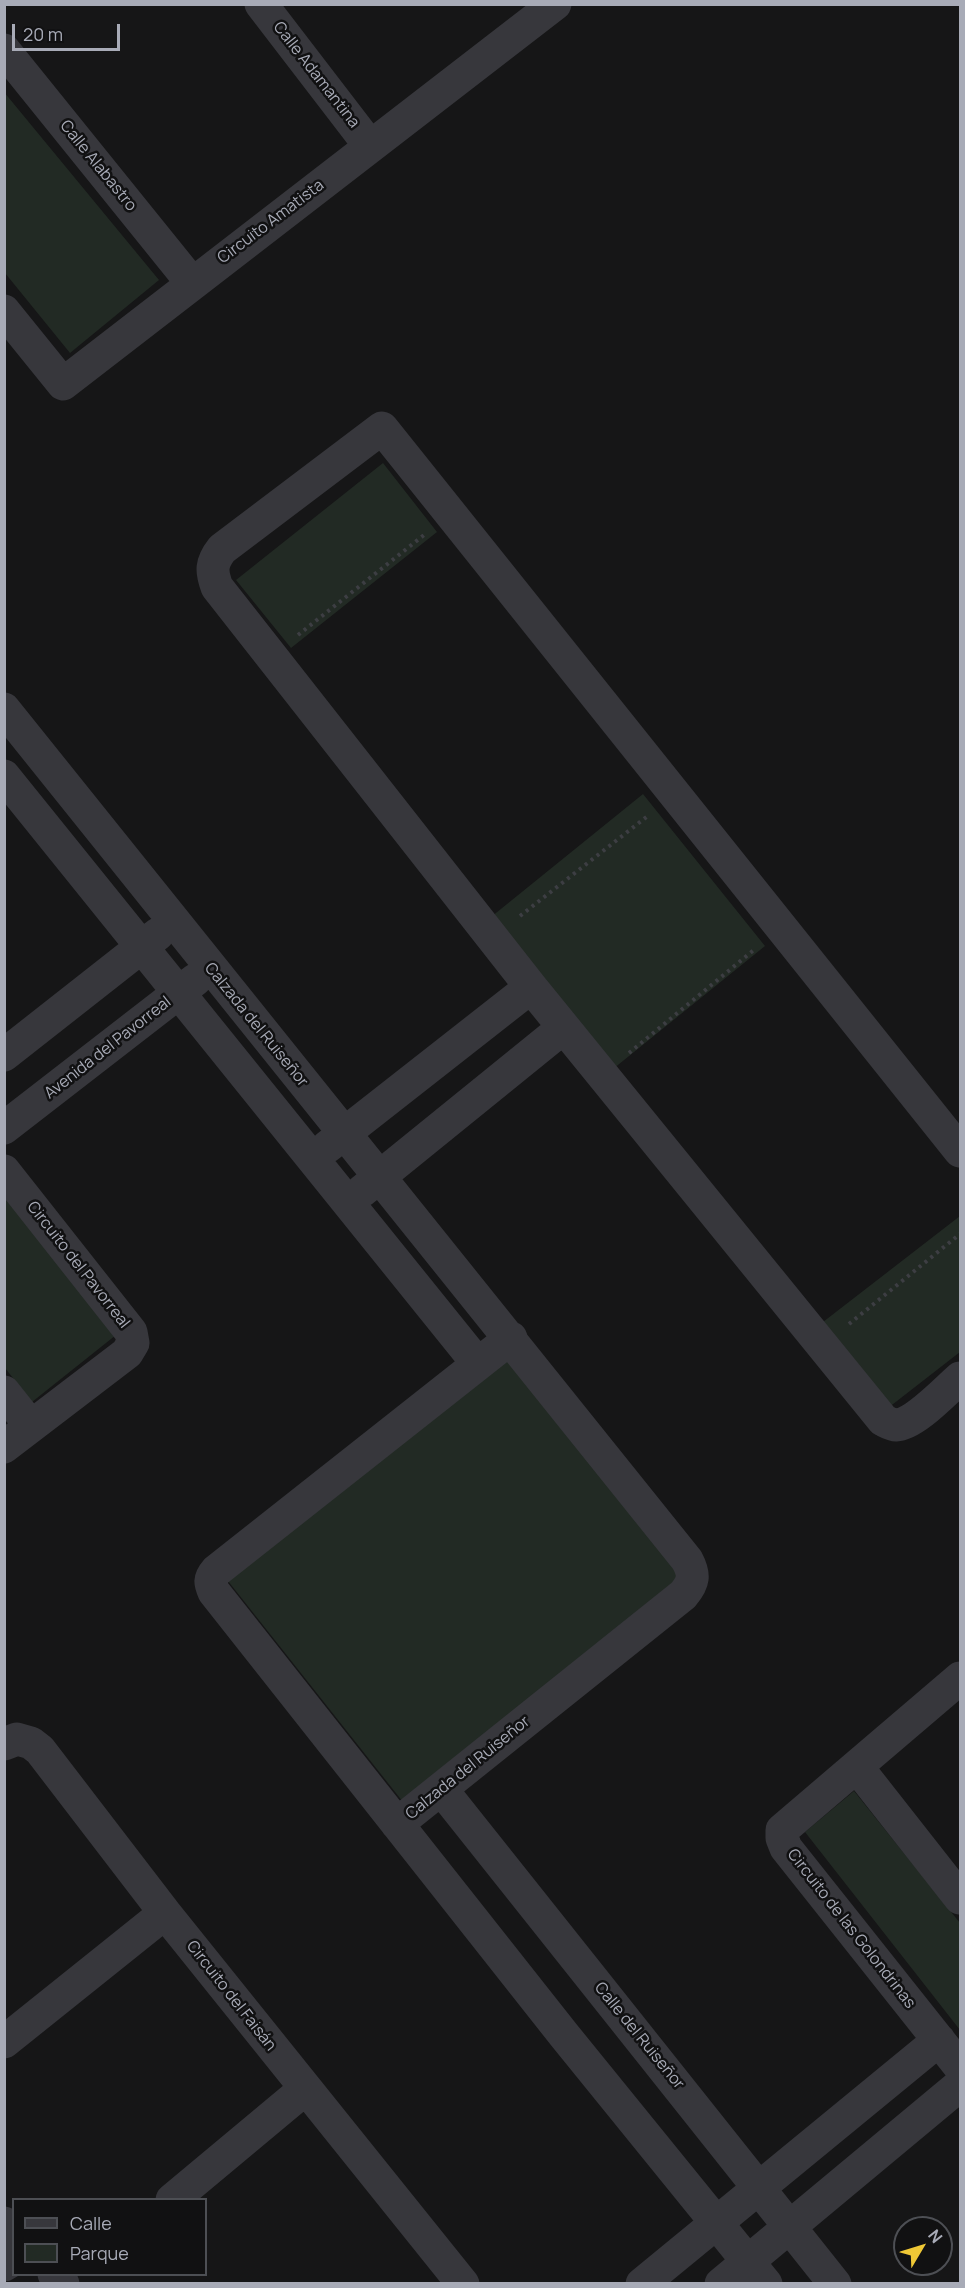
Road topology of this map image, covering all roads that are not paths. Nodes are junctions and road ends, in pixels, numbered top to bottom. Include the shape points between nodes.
1 (261, 4) edge
2 (555, 4) edge
3 (4, 50) edge
4 (370, 146) junction
5 (192, 282) junction
6 (4, 311) edge
7 (4, 709) edge
8 (4, 776) edge
9 (174, 921) junction
10 (142, 947) junction
11 (210, 967) junction
12 (531, 987) junction
13 (178, 993) junction
14 (563, 1028) junction
15 (4, 1055) edge
16 (4, 1128) edge
17 (343, 1134) junction
18 (960, 1151) edge
19 (312, 1160) junction
20 (4, 1171) edge
21 (379, 1178) junction
22 (347, 1203) junction
23 (511, 1338) junction
24 (478, 1365) junction
25 (960, 1378) edge
26 (4, 1392) edge
27 (32, 1426) junction
28 (4, 1447) edge
29 (960, 1678) edge
30 (4, 1744) edge
31 (857, 1767) junction
32 (442, 1790) junction
33 (397, 1824) junction
34 (960, 1898) edge
35 (165, 1912) junction
36 (939, 2040) junction
37 (4, 2042) edge
38 (960, 2067) edge
39 (960, 2085) edge
40 (305, 2089) junction
41 (759, 2186) junction
42 (173, 2198) edge
43 (716, 2221) junction
44 (790, 2225) junction
45 (757, 2272) edge
46 (449, 2279) edge
47 (642, 2283) edge
48 (721, 2283) edge
49 (835, 2283) edge

1 - 4 street, Calle Adamantina
2 - 4 street, Circuito Amatista
3 - 5 street, Calle Alabastro
4 - 5 street, Circuito Amatista
5 - 6 street, Circuito Amatista via 63,384
7 - 9 street, Calzada del Ruiseñor
8 - 10 street
9 - 10 street
9 - 11 street, Calzada del Ruiseñor
10 - 13 street
10 - 15 street
11 - 13 street, Avenida del Pavorreal
11 - 17 street, Calzada del Ruiseñor
12 - 14 street
12 - 17 street
12 - 18 street via 217,587 212,573 213,561 222,549 382,428
13 - 16 street, Avenida del Pavorreal
13 - 19 street
14 - 21 street
14 - 25 street via 883,1420 894,1425 904,1423
17 - 19 street
17 - 21 street, Calzada del Ruiseñor
19 - 22 street
20 - 27 street, Circuito del Pavorreal via 131,1332 133,1343 127,1353
21 - 22 street
21 - 23 street, Calzada del Ruiseñor
22 - 24 street
23 - 24 street, Calzada del Ruiseñor
23 - 32 street, Calzada del Ruiseñor via 687,1560 693,1573 692,1583
24 - 33 street, Calzada del Ruiseñor via 211,1577 214,1592
26 - 27 street
27 - 28 street, Circuito del Pavorreal
29 - 31 street, Circuito de las Golondrinas
30 - 35 street, Circuito del Faisán via 17,1739 40,1750
31 - 34 street
31 - 36 street, Circuito de las Golondrinas via 788,1824 782,1830 782,1838
32 - 33 street, Calzada del Ruiseñor
32 - 41 street, Calle del Ruiseñor
33 - 43 street
35 - 37 street
35 - 40 street, Circuito del Faisán
36 - 38 street, Circuito de las Golondrinas
36 - 41 street
39 - 44 street
40 - 42 street
40 - 46 street, Circuito del Faisán
41 - 43 street
41 - 44 street, Calle del Ruiseñor
43 - 45 street
43 - 47 street
44 - 45 street
44 - 49 street, Calle del Ruiseñor
45 - 48 street

